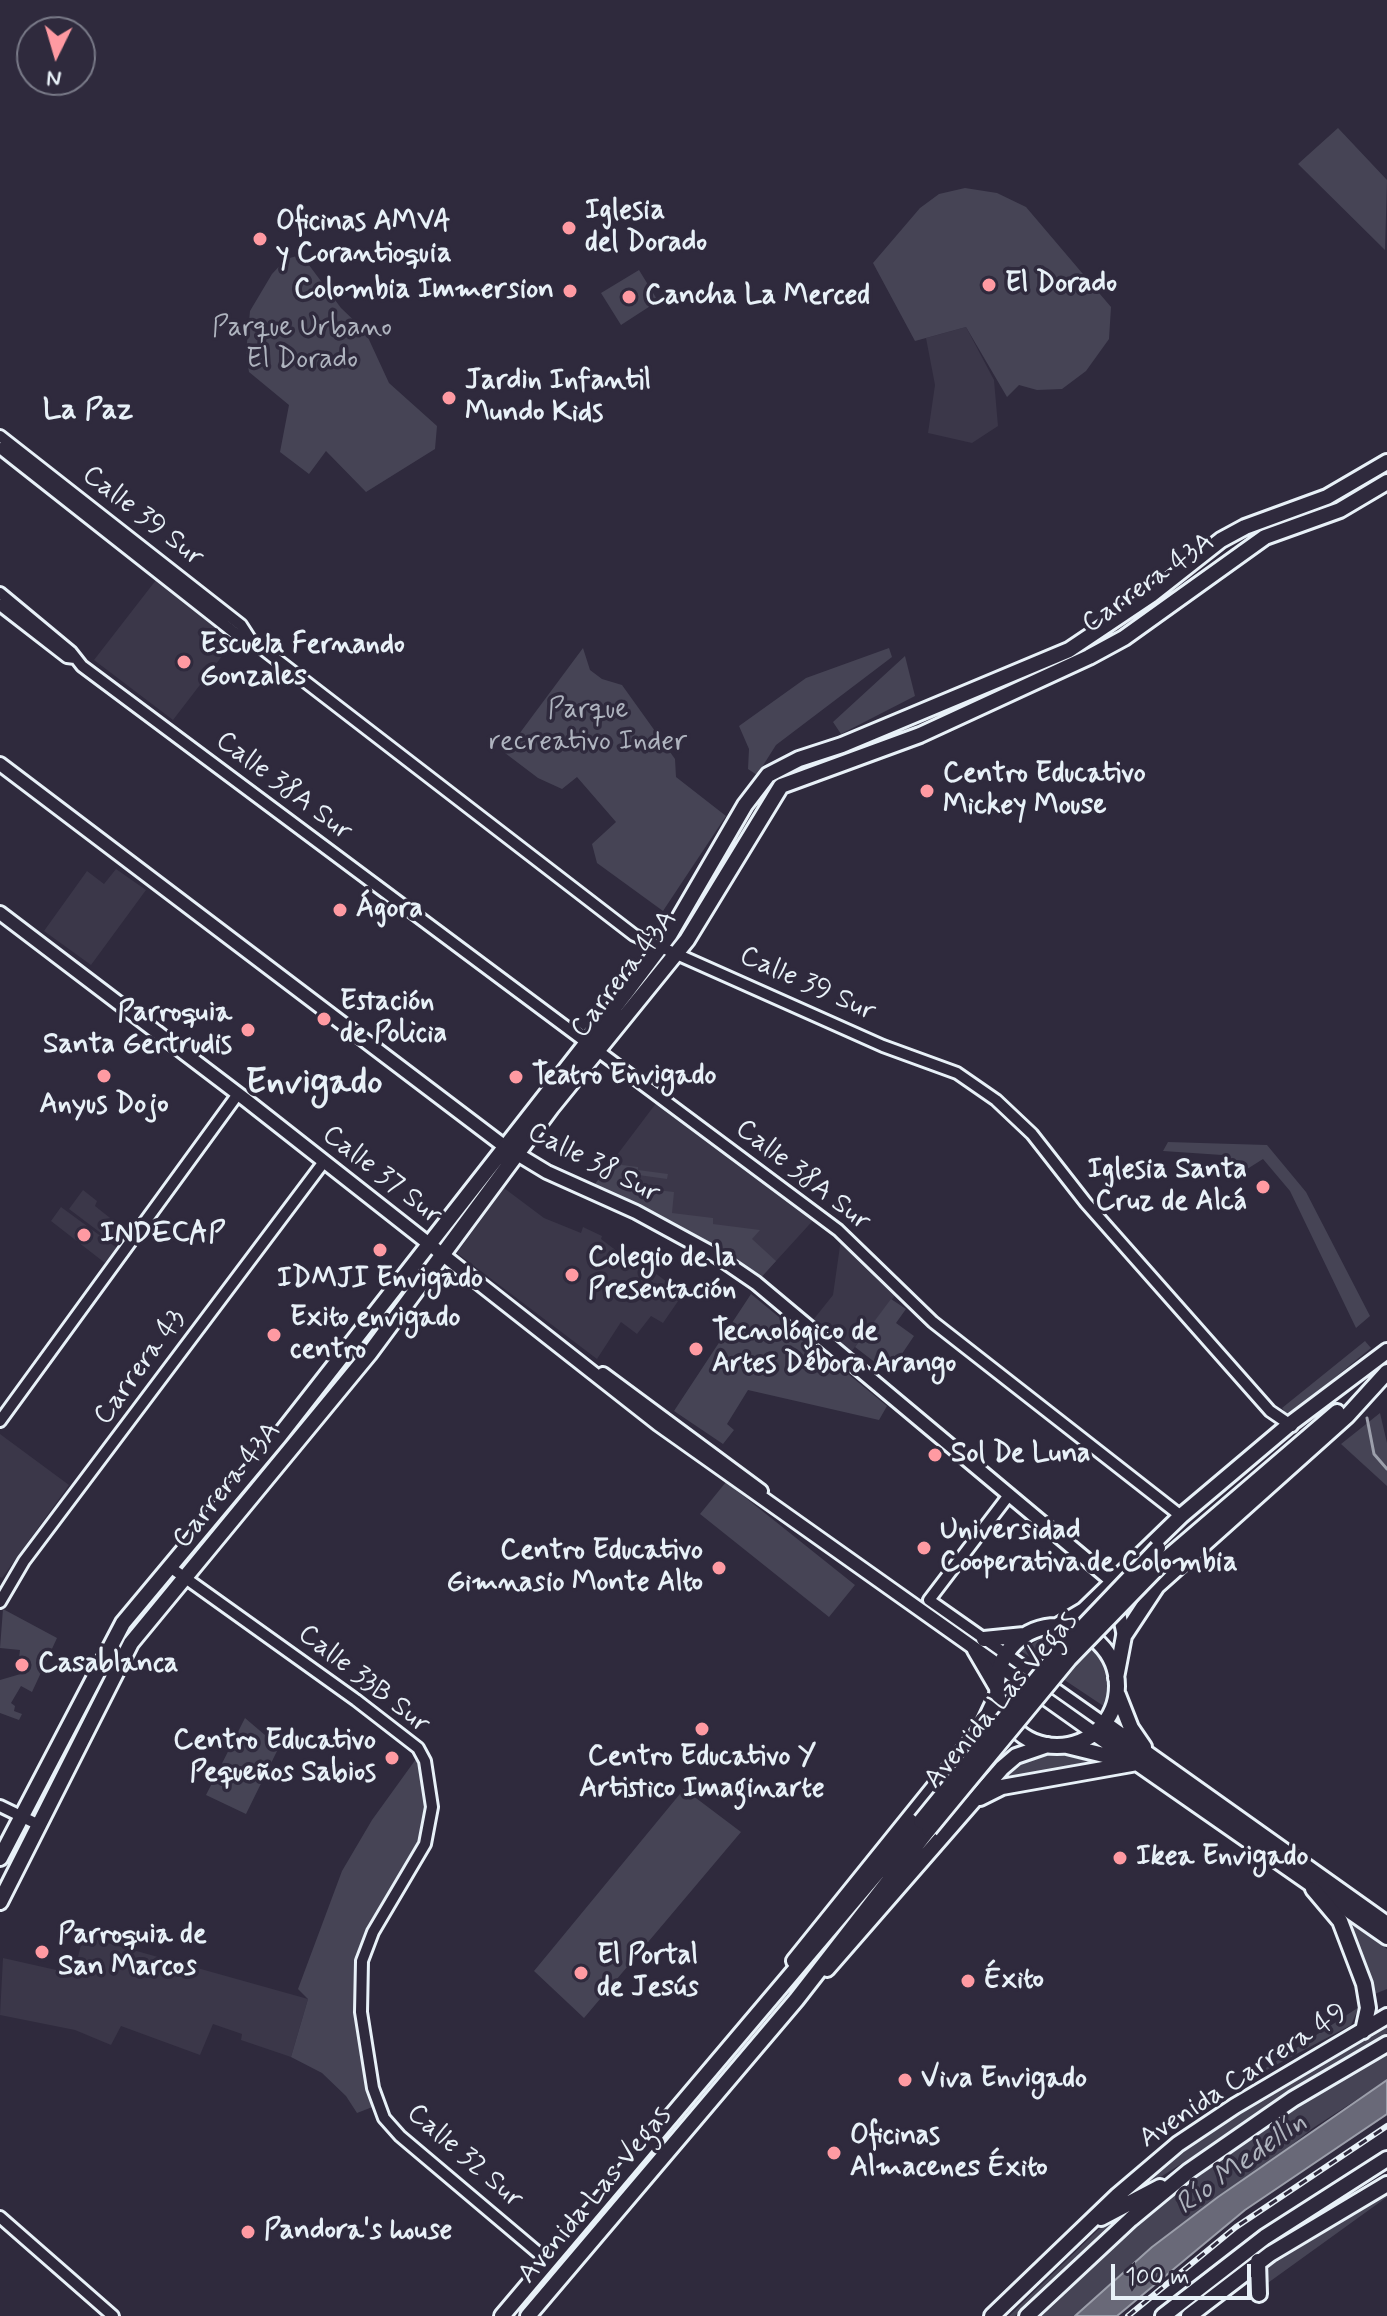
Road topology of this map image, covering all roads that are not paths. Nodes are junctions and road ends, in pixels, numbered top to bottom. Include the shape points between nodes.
1 (0, 436) edge
2 (0, 448) edge
3 (1387, 462) edge
4 (1387, 482) edge
5 (0, 593) edge
6 (0, 605) edge
7 (250, 639) junction
8 (75, 658) junction
9 (0, 764) edge
10 (0, 913) edge
11 (660, 946) junction
12 (677, 952) junction
13 (591, 1048) junction
14 (238, 1094) junction
15 (511, 1150) junction
16 (323, 1163) junction
17 (430, 1247) junction
18 (442, 1257) junction
19 (1387, 1351) edge
20 (1363, 1369) junction
21 (1387, 1370) edge
22 (1364, 1389) junction
23 (0, 1421) edge
24 (1292, 1426) junction
25 (1009, 1495) junction
26 (1181, 1516) junction
27 (1163, 1553) junction
28 (1128, 1566) junction
29 (170, 1567) junction
30 (186, 1578) junction
31 (1112, 1581) junction
32 (1157, 1586) junction
33 (909, 1587) dead end
34 (0, 1602) edge
35 (911, 1603) junction
36 (1057, 1626) junction
37 (1025, 1635) junction
38 (1124, 1636) junction
39 (979, 1644) junction
40 (1002, 1661) junction
41 (1117, 1684) junction
42 (996, 1690) junction
43 (1099, 1728) junction
44 (1048, 1745) junction
45 (1067, 1745) junction
46 (1152, 1757) junction
47 (1137, 1763) junction
48 (930, 1791) junction
49 (0, 1806) edge
50 (965, 1811) junction
51 (22, 1817) junction
52 (37, 1824) junction
53 (925, 1825) junction
54 (0, 1858) edge
55 (1313, 1889) junction
56 (0, 1902) edge
57 (1387, 1924) edge
58 (1387, 1937) edge
59 (360, 1980) joint
60 (796, 2000) junction
61 (763, 2003) junction
62 (1387, 2016) edge
63 (1363, 2031) junction
64 (1387, 2044) edge
65 (1387, 2159) edge
66 (1189, 2171) junction
67 (1387, 2184) edge
68 (1308, 2208) junction
69 (0, 2217) edge
70 (1083, 2228) junction
71 (1264, 2257) junction
72 (548, 2261) junction
73 (1259, 2294) dead end
74 (113, 2316) edge
75 (502, 2316) edge
76 (528, 2316) edge
77 (992, 2316) edge
78 (1027, 2316) edge
79 (1163, 2316) edge
80 (1189, 2316) edge

1 - 7 street, Calle 39 Sur via 241,625
2 - 7 street, Calle 39 Sur via 236,634
3 - 11 main road, Carrera 43A via 1327,497 1221,540 1069,650 778,768 745,805
4 - 12 main road, Carrera 43A via 1340,510 1265,537 1124,638 1089,657 920,735 781,786 702,920
5 - 8 street, Calle 38A Sur
6 - 8 street, Calle 38A Sur
7 - 11 street, Calle 39 Sur via 634,935
8 - 13 street, Calle 38A Sur
9 - 15 main road, Calle 38 Sur
10 - 14 main road, Calle 37 Sur
11 - 12 street, Calle 39 Sur
11 - 13 main road, Carrera 43A
12 - 13 main road, Carrera 43A
12 - 24 street, Calle 39 Sur via 883,1046 957,1073 996,1100 1032,1134 1086,1203 1270,1411
13 - 15 main road, Carrera 43A
13 - 26 street, Calle 38A Sur via 838,1230 933,1322
14 - 16 main road, Calle 37 Sur
14 - 23 street
15 - 17 main road, Carrera 43A
15 - 18 main road, Carrera 43A
15 - 25 main road, Calle 38 Sur via 715,1255 756,1283
16 - 17 main road, Calle 37 Sur
16 - 34 street, Carrera 43 via 24,1561
17 - 18 main road, Calle 37 Sur
17 - 29 main road, Carrera 43A
18 - 30 main road, Carrera 43A
18 - 35 main road, Calle 37 Sur via 658,1424
19 - 20 main road, Avenida Las Vegas
20 - 22 main road
20 - 24 main road, Avenida Las Vegas
21 - 22 main road, Avenida Las Vegas
21 - 32 main road, Avenida Las Vegas via 1347,1416
22 - 27 main road, Avenida Las Vegas
24 - 26 main road, Avenida Las Vegas
24 - 27 main road, Avenida Las Vegas
25 - 31 main road, Calle 38 Sur
25 - 39 street, Calle 37 Sur via 929,1600
26 - 28 main road, Avenida Las Vegas
27 - 53 main road, Avenida Las Vegas, bridge
28 - 31 main road, Avenida Las Vegas
28 - 32 main road via 1138,1582
29 - 30 street, Calle 33B Sur
29 - 51 main road, Carrera 43A via 113,1637
30 - 52 main road, Carrera 43A via 131,1643
30 - 59 street, Calle 33B Sur via 418,1748 428,1773 430,1822 425,1844 367,1944
31 - 36 main road, Avenida Las Vegas via 1084,1610
31 - 38 main road
32 - 38 main road, Avenida Las Vegas
33 - 35 main road
35 - 39 main road, Calle 37 Sur
36 - 37 main road, Avenida Las Vegas
36 - 41 main road via 1097,1641 1110,1658
37 - 39 main road, Avenida Las Vegas
37 - 40 main road
38 - 41 main road
39 - 40 main road, Calle 37 Sur
39 - 42 main road
40 - 42 main road, Avenida Las Vegas
40 - 43 main road, Calle 37 Sur
41 - 43 main road
41 - 46 main road via 1131,1728
42 - 44 main road via 1002,1713 1014,1729
42 - 48 main road, Avenida Las Vegas via 981,1729
43 - 45 main road
43 - 46 main road, Calle 37 Sur
43 - 47 main road, Calle 37 Sur
44 - 45 main road
44 - 50 main road, Avenida Las Vegas via 1008,1762
45 - 47 main road
46 - 57 main road, Calle 37 Sur
47 - 50 main road via 1002,1787
47 - 55 main road, Calle 37 Sur
48 - 50 main road via 950,1794
48 - 61 main road, Avenida Las Vegas
49 - 51 street
50 - 60 main road, Avenida Las Vegas via 848,1948
51 - 52 street
51 - 54 main road, Carrera 43A
52 - 56 main road, Carrera 43A
53 - 60 main road, Avenida Las Vegas
53 - 61 main road, Avenida Las Vegas
55 - 58 main road
55 - 63 main road via 1340,1921 1364,1984 1368,2008
59 - 72 street, Calle 32 Sur via 373,2088 384,2118
60 - 76 main road, Avenida Las Vegas
61 - 72 main road, Avenida Las Vegas
62 - 63 main road, Avenida Carrera 49
63 - 70 main road, Avenida Carrera 49 via 1178,2144
64 - 66 main road, Avenida Carrera 49 via 1282,2106
65 - 68 main road
66 - 70 main road
66 - 78 main road, Avenida Carrera 49
67 - 71 main road
68 - 71 main road
68 - 79 main road
69 - 74 street
70 - 77 main road, Avenida Carrera 49
71 - 73 main road
71 - 80 main road
72 - 75 main road, Avenida Las Vegas

